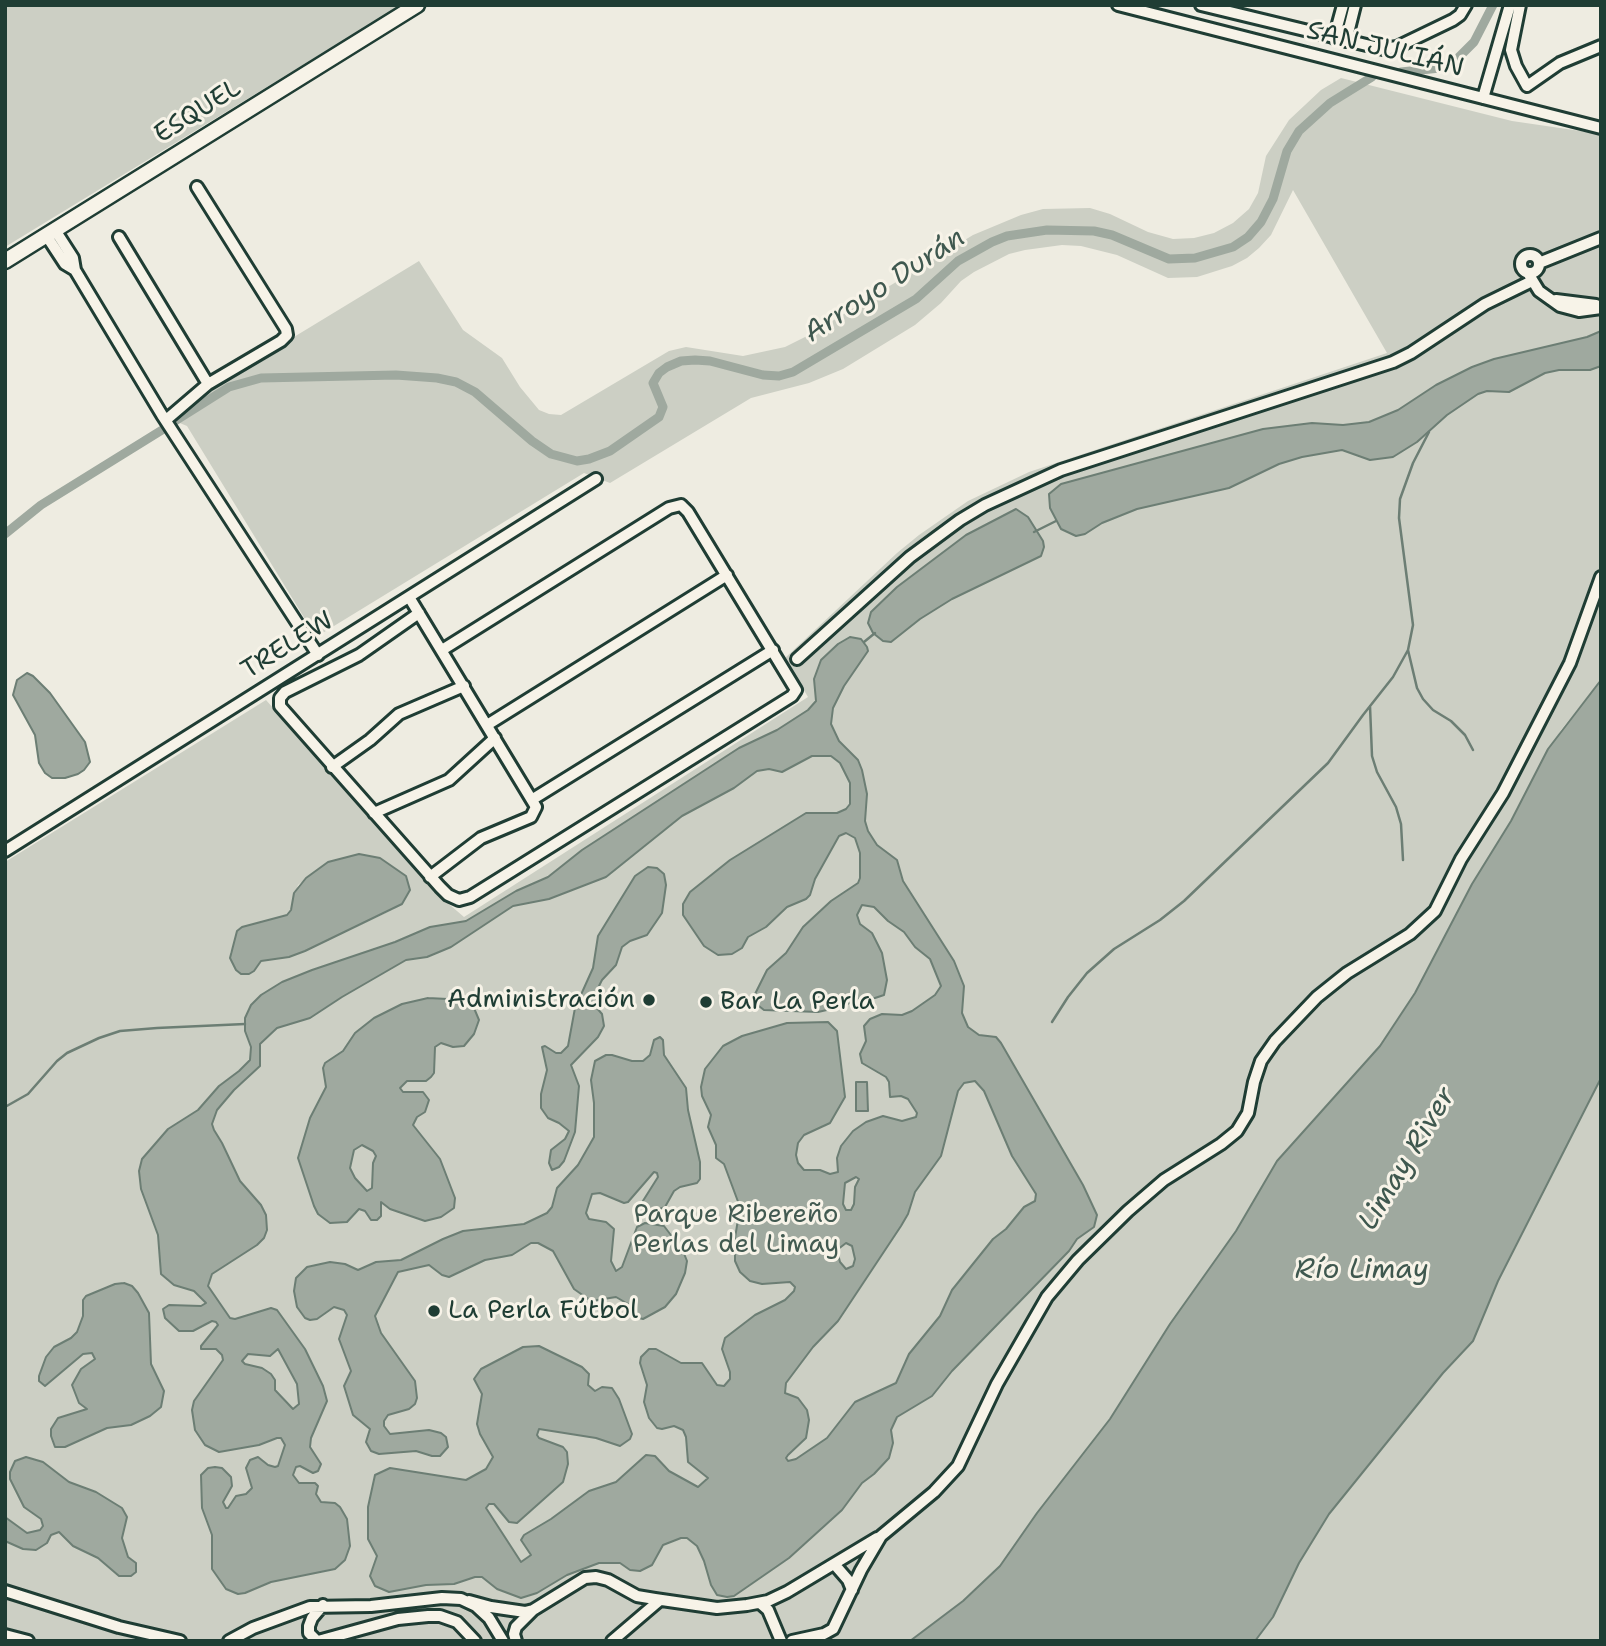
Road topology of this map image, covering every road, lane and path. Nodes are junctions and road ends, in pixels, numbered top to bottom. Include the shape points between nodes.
1 (417, 5) edge
2 (1118, 5) edge
3 (1201, 5) edge
4 (1343, 5) edge
5 (1355, 5) edge
6 (1466, 5) edge
7 (1510, 5) edge
8 (1521, 5) edge
9 (1216, 7) edge
10 (1229, 9) edge
11 (1340, 39) junction
12 (1601, 46) edge
13 (1483, 98) junction
14 (1601, 128) edge
15 (197, 187) dead end
16 (51, 232) junction
17 (119, 237) dead end
18 (1601, 237) edge
19 (5, 261) edge
20 (1530, 277) junction
21 (1601, 307) edge
22 (208, 384) junction
23 (166, 420) junction
24 (596, 480) dead end
25 (727, 575) junction
26 (1601, 577) edge
27 (410, 597) junction
28 (419, 613) junction
29 (442, 650) junction
30 (773, 650) junction
31 (318, 654) junction
32 (797, 659) dead end
33 (464, 686) junction
34 (487, 725) junction
35 (495, 738) junction
36 (332, 767) junction
37 (533, 799) junction
38 (374, 813) junction
39 (5, 851) edge
40 (430, 877) junction
41 (881, 1536) junction
42 (835, 1565) junction
43 (852, 1590) junction
44 (5, 1591) edge
45 (660, 1600) junction
46 (469, 1601) junction
47 (760, 1603) junction
48 (323, 1605) junction
49 (533, 1610) junction
50 (5, 1635) edge
51 (28, 1641) edge
52 (180, 1641) edge
53 (229, 1641) edge
54 (318, 1641) edge
55 (475, 1641) edge
56 (503, 1641) edge
57 (516, 1641) edge
58 (612, 1641) edge
59 (781, 1641) edge
60 (792, 1641) edge

1 - 16 main road, ESQUEL
2 - 13 street, SAN JULIÁN
3 - 9 street
4 - 11 street
5 - 11 street
6 - 11 street via 1453,20 1392,49
7 - 13 street
8 - 12 street via 1511,50 1527,86 1560,63
9 - 10 street
10 - 11 street
13 - 14 street, SAN JULIÁN
15 - 22 street via 287,332 281,341
16 - 19 main road, ESQUEL
16 - 23 street via 73,258 75,270
17 - 22 street
18 - 20 street via 1539,263 1535,257 1524,258 1522,267
20 - 21 street via 1547,298 1569,310
20 - 32 street via 1392,362 1061,470 985,505 910,557
22 - 23 street
23 - 31 street
24 - 27 street, TRELEW
25 - 29 street via 687,509 677,505
25 - 30 street
25 - 34 street
26 - 41 street via 1570,663 1435,911 1410,934 1347,972 1317,997 1261,1061 1248,1113 1237,1131 1164,1180 1077,1260 1047,1297 1003,1373 958,1466
27 - 28 street
27 - 31 street, TRELEW
28 - 29 street
28 - 36 street via 369,648 282,694 284,713
29 - 33 street
30 - 37 street
30 - 40 street via 796,687 792,696 470,897 454,898
31 - 39 street, TRELEW
33 - 34 street
33 - 36 street via 399,714
34 - 35 street
35 - 37 street
35 - 38 street via 449,780
36 - 38 street
37 - 40 street via 536,811 531,817 481,838
38 - 40 street
41 - 42 street
41 - 43 street
42 - 43 street
42 - 47 street
43 - 60 street via 833,1629
44 - 52 street via 119,1628
45 - 47 street via 717,1608
45 - 49 street via 637,1596 597,1577 585,1578
45 - 58 street
46 - 48 street via 442,1598 370,1606
46 - 49 street via 516,1612
46 - 56 street via 489,1618
47 - 59 street via 768,1610
48 - 53 street via 253,1628
48 - 54 street via 309,1626 309,1633
49 - 57 street via 516,1627
50 - 51 street
54 - 55 street via 398,1619 428,1616 457,1622

